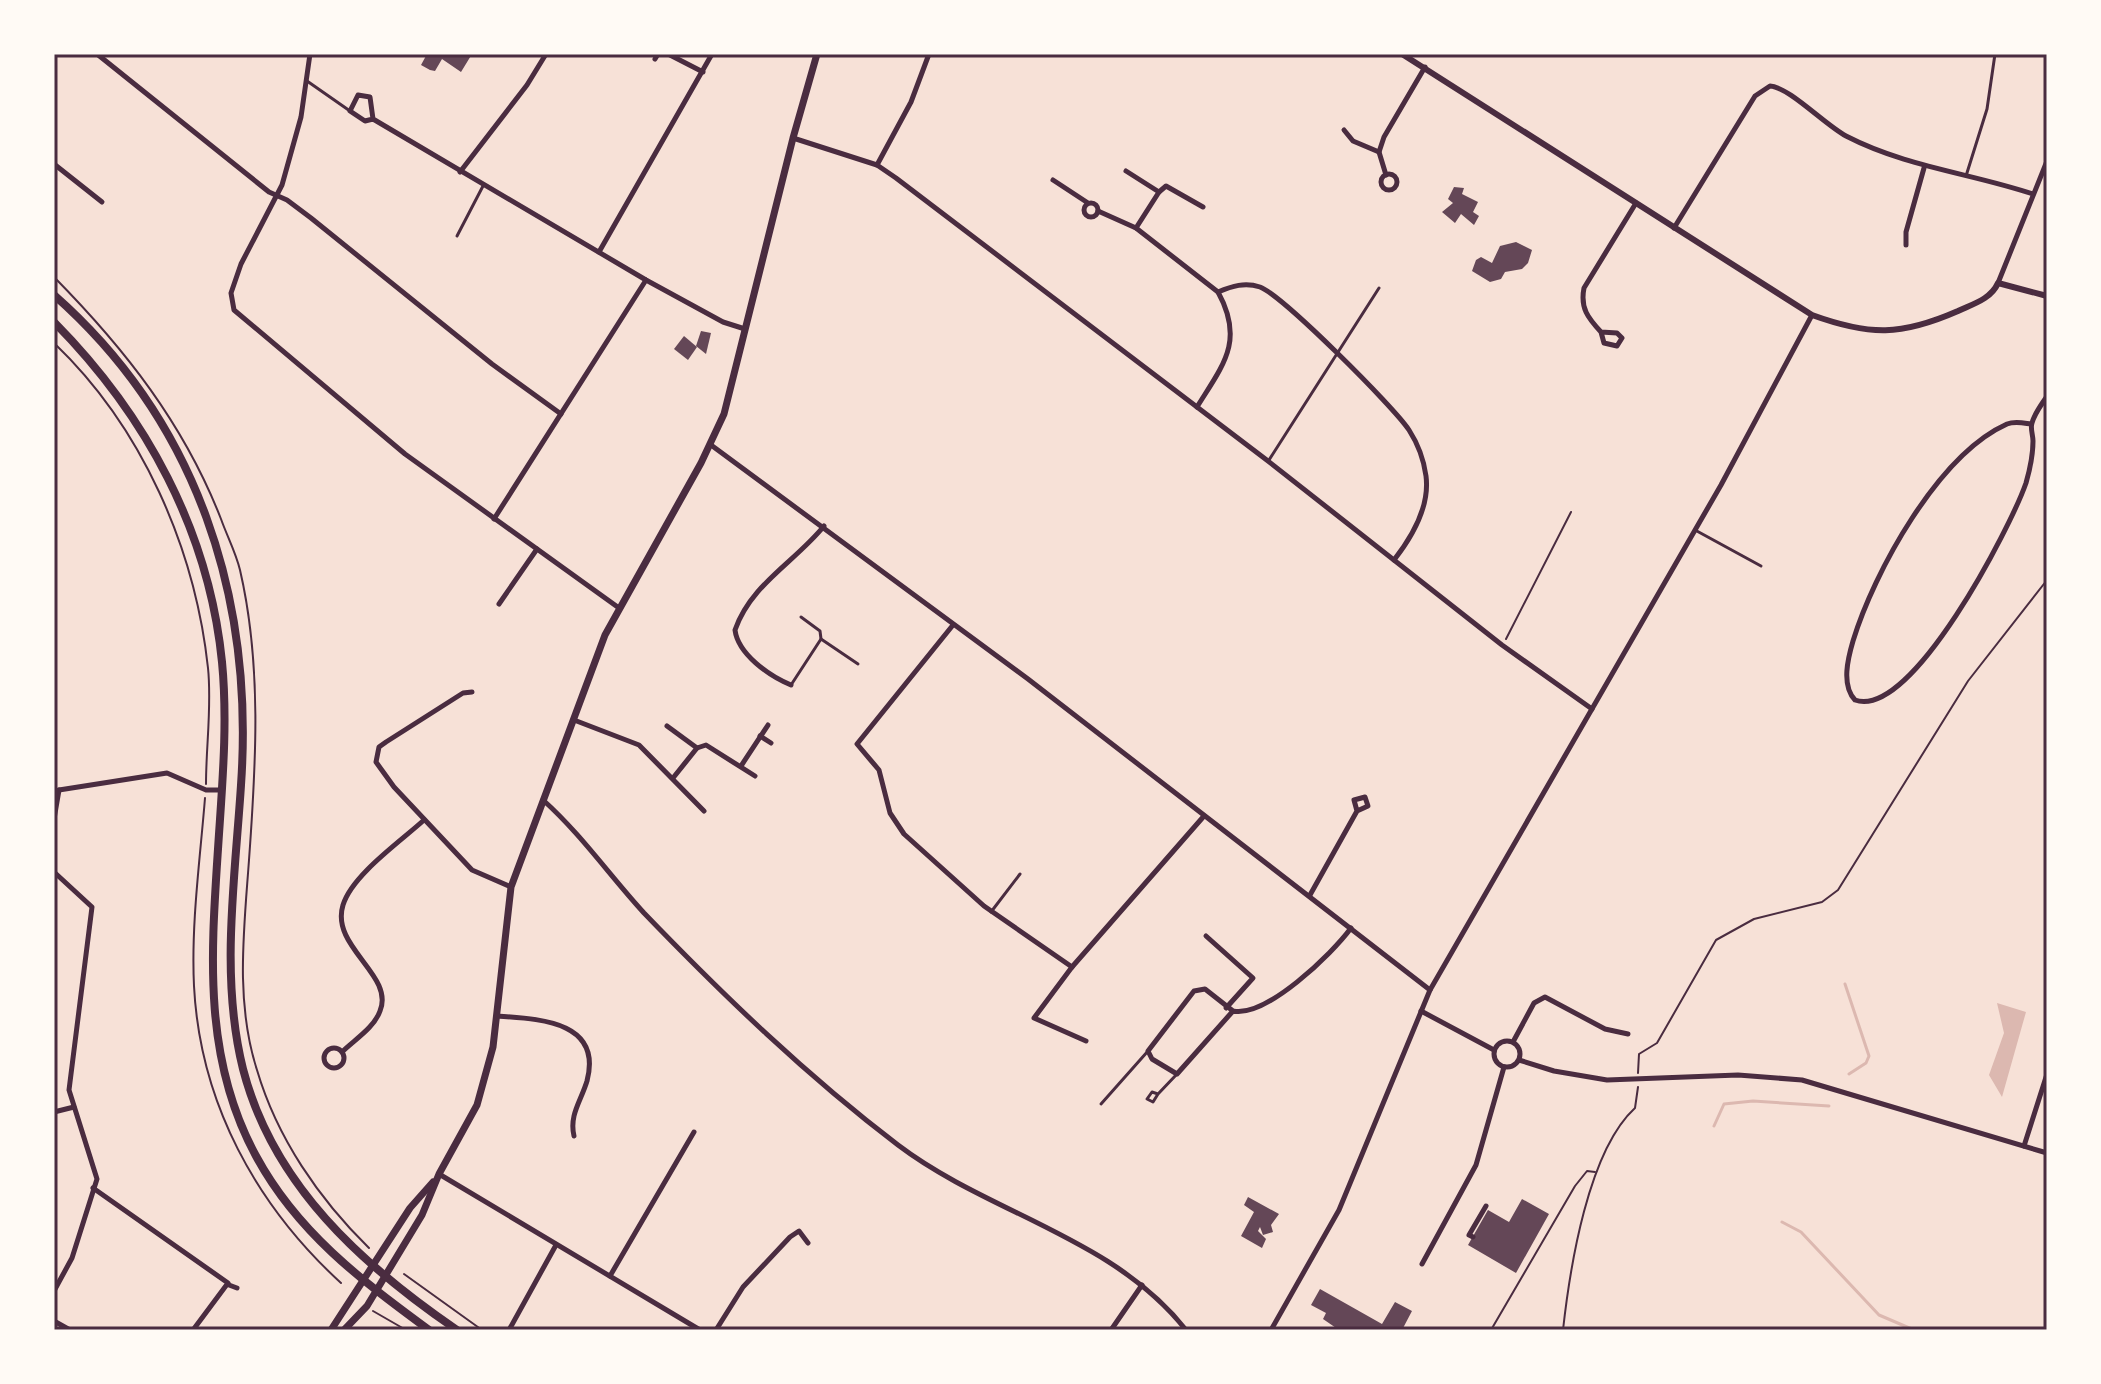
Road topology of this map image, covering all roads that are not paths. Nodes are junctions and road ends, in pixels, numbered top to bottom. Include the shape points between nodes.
1 (310, 54) edge
2 (546, 54) edge
3 (668, 54) edge
4 (712, 54) edge
5 (817, 54) edge
6 (929, 54) edge
7 (1402, 54) edge
8 (1995, 54) edge
9 (101, 55) edge
10 (1425, 67) junction
11 (703, 72) junction
12 (307, 81) junction
13 (350, 111) junction
14 (373, 119) junction
15 (1344, 130) dead end
16 (793, 138) junction
17 (1379, 152) junction
18 (2047, 161) edge
19 (54, 164) edge
20 (877, 165) junction
21 (1924, 168) junction
22 (1126, 171) dead end
23 (460, 172) junction
24 (1386, 175) dead end
25 (1966, 176) junction
26 (1053, 180) dead end
27 (483, 186) junction
28 (1159, 192) junction
29 (2033, 194) junction
30 (277, 195) junction
31 (102, 202) dead end
32 (1088, 203) junction
33 (1636, 203) junction
34 (1203, 207) dead end
35 (1098, 211) junction
36 (1136, 228) junction
37 (1674, 228) junction
38 (457, 236) dead end
39 (1906, 245) dead end
40 (599, 252) junction
41 (646, 280) junction
42 (1998, 283) junction
43 (1379, 288) dead end
44 (1218, 292) junction
45 (54, 295) edge
46 (2047, 296) edge
47 (1812, 315) junction
48 (54, 322) edge
49 (745, 329) junction
50 (1601, 332) dead end
51 (1336, 355) junction
52 (2047, 396) edge
53 (1197, 407) junction
54 (561, 414) junction
55 (2031, 424) junction
56 (711, 445) junction
57 (1268, 461) junction
58 (494, 519) junction
59 (824, 526) junction
60 (1695, 530) junction
61 (537, 549) junction
62 (1394, 560) junction
63 (1761, 566) dead end
64 (499, 604) dead end
65 (619, 608) junction
66 (801, 617) dead end
67 (953, 625) junction
68 (821, 639) junction
69 (858, 664) dead end
70 (791, 685) joint
71 (472, 692) dead end
72 (1592, 709) junction
73 (574, 720) junction
74 (768, 725) dead end
75 (667, 726) dead end
76 (760, 736) junction
77 (771, 743) dead end
78 (697, 748) junction
79 (741, 766) junction
80 (755, 776) dead end
81 (672, 778) junction
82 (56, 788) edge
83 (221, 790) junction
84 (543, 800) junction
85 (704, 811) dead end
86 (1357, 811) dead end
87 (1204, 816) junction
88 (54, 819) edge
89 (424, 820) junction
90 (54, 872) edge
91 (1020, 874) dead end
92 (511, 887) junction
93 (1310, 895) junction
94 (991, 912) junction
95 (1351, 928) junction
96 (1206, 936) dead end
97 (1072, 967) junction
98 (1430, 990) junction
99 (1226, 1008) junction
100 (1233, 1011) junction
101 (1421, 1011) junction
102 (497, 1016) junction
103 (1628, 1034) dead end
104 (1086, 1041) dead end
105 (1513, 1042) junction
106 (1494, 1050) junction
107 (1148, 1051) junction
108 (342, 1052) dead end
109 (1519, 1060) junction
110 (1504, 1067) junction
111 (1177, 1074) junction
112 (2047, 1074) edge
113 (1158, 1094) dead end
114 (1101, 1104) dead end
115 (74, 1107) junction
116 (54, 1112) edge
117 (694, 1132) dead end
118 (574, 1136) dead end
119 (2024, 1146) junction
120 (2047, 1153) edge
121 (439, 1174) junction
122 (93, 1188) junction
123 (1486, 1206) dead end
124 (1473, 1237) dead end
125 (808, 1243) dead end
126 (556, 1245) junction
127 (1422, 1264) dead end
128 (373, 1265) junction
129 (385, 1276) junction
130 (610, 1276) junction
131 (363, 1282) junction
132 (229, 1285) junction
133 (1142, 1285) junction
134 (237, 1288) dead end
135 (54, 1291) edge
136 (376, 1292) junction
137 (56, 1325) edge
138 (70, 1330) edge
139 (193, 1330) edge
140 (331, 1330) edge
141 (344, 1330) edge
142 (429, 1330) edge
143 (457, 1330) edge
144 (509, 1330) edge
145 (700, 1330) edge
146 (716, 1330) edge
147 (1111, 1330) edge
148 (1186, 1330) edge
149 (1271, 1330) edge

1 - 12 street
2 - 23 street
3 - 11 street
4 - 11 street
5 - 16 main road
6 - 20 street via 911,102
7 - 10 street
8 - 25 lane via 1987,109
9 - 30 street
10 - 17 street
10 - 33 street
11 - 40 street
12 - 13 lane
12 - 30 street
13 - 14 street via 365,121
13 - 14 street via 355,97 363,94 370,97
14 - 23 street
15 - 17 street via 1353,141
16 - 20 street
16 - 49 main road
17 - 24 street
18 - 29 street
19 - 31 street
20 - 53 street
21 - 25 street
21 - 37 street via 1846,136 1770,86 1755,96
21 - 39 street
22 - 28 street
23 - 27 street
25 - 29 street
26 - 32 street
27 - 38 lane
27 - 40 street
28 - 34 street via 1166,186
28 - 36 street
29 - 42 street
30 - 54 street
30 - 58 street via 233,287 231,304 237,314 394,445
32 - 35 street
32 - 35 street via 1083,209 1086,216
33 - 37 street
33 - 50 street via 1584,288 1584,309
35 - 36 street
36 - 44 street
37 - 47 street
40 - 41 street
41 - 49 street
41 - 54 street
42 - 46 street
42 - 47 street via 1982,300 1908,330 1865,331
43 - 51 lane
44 - 51 street via 1245,285 1269,292
44 - 53 street via 1231,324 1231,345
45 - 128 main road via 119,363 161,422 215,538 234,609 244,687 231,941 233,1009 244,1069 288,1171 329,1224
47 - 60 street
48 - 83 main road via 107,380 143,431 193,534 222,662
49 - 56 main road
51 - 57 lane
51 - 62 street via 1403,422 1423,464 1424,507
52 - 55 street
53 - 57 street
54 - 58 street
55 - 55 street via 2009,423 1986,437 1941,481 1903,532 1871,589 1851,648 1847,681 1855,700 1875,699 1910,673 1977,585 2027,480
56 - 59 street
56 - 65 main road
57 - 62 street
58 - 61 street
59 - 67 street
59 - 70 street via 766,582 735,630 754,660
60 - 63 lane
60 - 72 street
61 - 64 street
61 - 65 street
62 - 72 street
65 - 73 main road
66 - 68 lane via 820,631
67 - 87 street
67 - 94 street via 857,744 879,770 890,813 904,834
68 - 69 lane
68 - 70 lane
71 - 89 street via 386,742 376,754 377,767
72 - 98 street
73 - 81 street via 639,745
73 - 84 main road
74 - 76 street
75 - 78 street
76 - 77 street
76 - 79 street
78 - 79 street via 712,747
78 - 81 street
79 - 80 street
81 - 85 street
82 - 83 street via 167,773 206,790
82 - 88 street
83 - 131 main road via 211,933 212,1016 227,1087 255,1155 284,1200
84 - 92 main road
84 - 133 street via 746,1018 879,1129 933,1166 1105,1259
86 - 93 street
87 - 93 street
87 - 97 street
89 - 92 street via 474,872
89 - 108 street via 360,879 343,906 346,937 376,980 382,1005 375,1020
90 - 115 street via 87,900 93,915 69,1090
91 - 94 lane
92 - 102 main road
93 - 95 street
94 - 97 street
95 - 98 street
95 - 100 street via 1269,1003
96 - 99 street via 1253,978
97 - 104 street via 1034,1018
98 - 101 street
99 - 100 street
99 - 107 street via 1205,989 1194,991
100 - 111 street
101 - 106 street
101 - 149 street via 1339,1210
102 - 118 street via 552,1021 575,1034 587,1049 588,1079 572,1118
102 - 121 main road via 481,1095
103 - 105 street via 1605,1029 1545,997 1534,1003
105 - 106 street via 1504,1041
105 - 109 street
106 - 110 street via 1496,1062
107 - 111 street
107 - 114 lane
109 - 110 street
109 - 119 street via 1607,1080 1738,1075 1802,1080
110 - 127 street via 1476,1165
111 - 113 lane
112 - 119 street
115 - 116 street
115 - 122 street via 96,1172
117 - 130 street
119 - 120 street
121 - 126 street
121 - 128 main road
121 - 129 main road via 422,1215
122 - 132 street
122 - 135 street via 72,1258
123 - 124 street via 1469,1235
125 - 146 street via 799,1231 790,1237 743,1287
126 - 130 street
126 - 144 street
128 - 129 main road
128 - 131 main road
129 - 136 main road
129 - 143 main road
130 - 145 street
131 - 136 main road
131 - 140 main road
132 - 134 street
132 - 139 street
133 - 147 street
133 - 148 street
136 - 141 main road
136 - 142 main road
137 - 138 street

